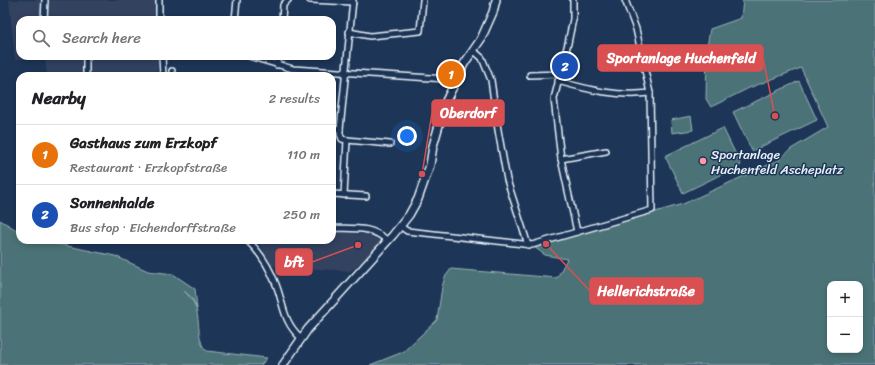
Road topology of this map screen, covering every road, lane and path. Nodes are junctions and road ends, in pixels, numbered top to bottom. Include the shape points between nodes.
1 (45, 0) edge
2 (159, 0) edge
3 (238, 0) edge
4 (288, 0) edge
5 (310, 0) edge
6 (422, 0) edge
7 (496, 0) edge
8 (573, 0) edge
9 (625, 0) edge
10 (353, 1) edge
11 (44, 16) edge
12 (159, 16) edge
13 (236, 16) edge
14 (282, 16) edge
15 (349, 32) junction
16 (473, 50) junction
17 (86, 60) edge
18 (162, 60) edge
19 (261, 60) edge
20 (278, 60) edge
21 (277, 65) junction
22 (86, 72) edge
23 (163, 72) edge
24 (347, 72) junction
25 (560, 74) junction
26 (530, 75) dead end
27 (455, 81) junction
28 (558, 81) junction
29 (650, 93) junction
30 (336, 128) edge
31 (340, 129) junction
32 (347, 140) junction
33 (390, 144) dead end
34 (606, 151) dead end
35 (561, 158) junction
36 (336, 194) edge
37 (344, 195) junction
38 (366, 196) dead end
39 (400, 226) junction
40 (336, 228) edge
41 (577, 232) junction
42 (388, 241) junction
43 (250, 244) edge
44 (528, 245) junction
45 (301, 338) junction
46 (283, 365) edge

1 - 11 street
2 - 12 street
3 - 13 street
4 - 14 street via 283,5
5 - 10 street
6 - 15 street via 420,31 370,36
7 - 16 main road via 487,26
8 - 25 street via 573,19
9 - 29 street via 636,29
10 - 15 street
15 - 24 street
16 - 27 main road
16 - 44 street via 482,58 491,80 507,180
17 - 22 street
18 - 23 street
19 - 21 street
20 - 21 street
21 - 24 street via 293,69
24 - 27 street
24 - 31 street
25 - 26 street
25 - 28 street
27 - 39 main road via 440,120 418,199
28 - 29 street via 609,94
28 - 35 street via 554,99
29 - 41 street via 652,210
30 - 31 street
31 - 32 street via 342,139
32 - 33 street
32 - 37 street
34 - 35 street
35 - 41 street
36 - 37 street
37 - 38 street
39 - 42 main road
39 - 44 street via 407,231
40 - 42 street via 368,229
41 - 44 street
42 - 45 main road
43 - 45 street via 265,263 275,282 287,321
45 - 46 main road

